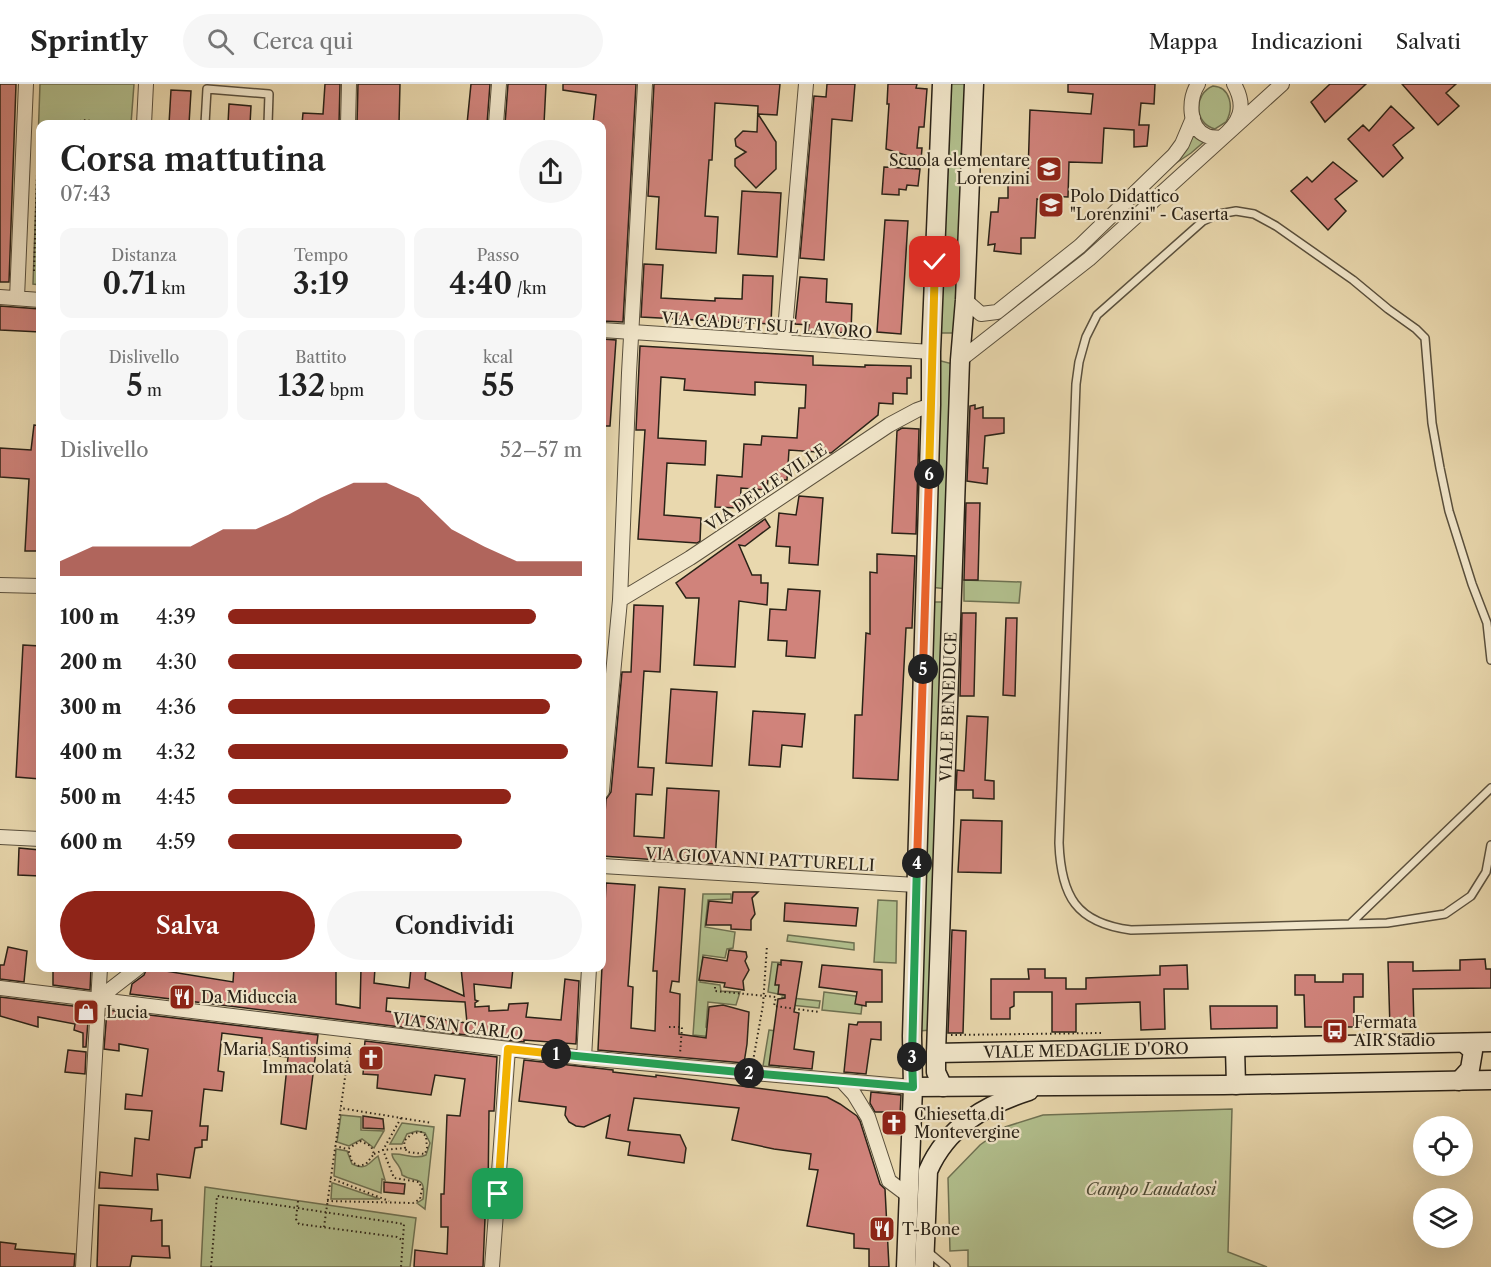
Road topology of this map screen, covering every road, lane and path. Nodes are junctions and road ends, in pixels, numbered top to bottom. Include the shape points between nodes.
1 (26, 84) edge
2 (146, 84) edge
3 (349, 84) edge
4 (499, 84) edge
5 (645, 84) edge
6 (806, 84) edge
7 (942, 84) edge
8 (974, 84) edge
9 (1198, 84) edge
10 (1282, 84) edge
11 (1240, 85) edge
12 (1193, 118) junction
13 (144, 120) edge
14 (205, 120) edge
15 (268, 120) edge
16 (348, 120) edge
17 (496, 120) edge
18 (1229, 132) junction
19 (36, 210) edge
20 (34, 271) dead end
21 (36, 293) edge
22 (18, 295) junction
23 (0, 297) edge
24 (36, 299) edge
25 (965, 300) junction
26 (606, 330) edge
27 (631, 332) junction
28 (784, 342) junction
29 (931, 352) junction
30 (960, 360) junction
31 (931, 405) junction
32 (0, 585) edge
33 (36, 586) edge
34 (925, 592) junction
35 (952, 593) junction
36 (620, 600) junction
37 (1491, 660) edge
38 (606, 749) edge
39 (1491, 788) edge
40 (0, 837) edge
41 (36, 839) edge
42 (1491, 845) edge
43 (606, 866) edge
44 (916, 885) junction
45 (1351, 923) junction
46 (767, 945) dead end
47 (100, 972) edge
48 (133, 972) edge
49 (589, 972) edge
50 (715, 987) dead end
51 (0, 988) edge
52 (763, 996) junction
53 (98, 999) junction
54 (819, 1012) dead end
55 (669, 1027) dead end
56 (351, 1030) junction
57 (912, 1036) junction
58 (1491, 1042) edge
59 (1464, 1043) junction
60 (936, 1045) junction
61 (1235, 1048) junction
62 (508, 1049) junction
63 (585, 1058) junction
64 (679, 1066) junction
65 (751, 1073) junction
66 (1491, 1080) edge
67 (842, 1081) junction
68 (1458, 1081) junction
69 (1236, 1085) junction
70 (1045, 1086) junction
71 (913, 1087) junction
72 (943, 1087) junction
73 (340, 1108) junction
74 (401, 1118) junction
75 (432, 1123) dead end
76 (335, 1146) junction
77 (405, 1148) junction
78 (348, 1149) junction
79 (383, 1150) junction
80 (374, 1154) junction
81 (330, 1178) junction
82 (909, 1196) junction
83 (298, 1201) dead end
84 (327, 1201) junction
85 (392, 1202) junction
86 (297, 1208) junction
87 (326, 1212) junction
88 (324, 1227) junction
89 (403, 1242) junction
90 (924, 1258) edge
91 (82, 1267) edge
92 (211, 1267) edge
93 (401, 1267) edge
94 (492, 1267) edge
95 (906, 1267) edge
96 (946, 1267) edge

1 - 22 street
2 - 13 street
3 - 16 street
4 - 17 street
5 - 27 street
6 - 28 street
7 - 29 street, VIALE BENEDUCE
8 - 25 street, VIALE BENEDUCE
9 - 12 street via 1191,103
10 - 18 street
11 - 18 street via 1239,117
12 - 18 street via 1205,136 1221,138
12 - 25 street via 1174,154 1080,246 997,312 981,314
14 - 15 lane via 207,89 268,94
18 - 30 street via 1089,259
19 - 20 path
21 - 22 street
22 - 23 street
22 - 24 street
25 - 30 street, VIALE BENEDUCE
26 - 27 street, VIA CADUTI SUL LAVORO
27 - 28 street, VIA CADUTI SUL LAVORO
27 - 36 street
28 - 29 street, VIA CADUTI SUL LAVORO
29 - 30 street
29 - 31 street, VIALE BENEDUCE
30 - 35 street, VIALE BENEDUCE
31 - 34 street, VIALE BENEDUCE
31 - 36 street, VIA DELLE VILLE via 889,425
32 - 33 street
34 - 35 street
34 - 44 street, VIALE BENEDUCE
35 - 60 street, VIALE BENEDUCE
36 - 38 street
37 - 45 lane via 1487,623 1465,563 1442,479 1432,423 1425,338 1353,280 1254,214 1236,211 1203,221 1097,315 1078,362 1060,867 1078,908 1110,927 1131,930
39 - 45 lane
40 - 41 street
42 - 45 lane via 1486,872 1471,896 1445,914
43 - 44 street, VIA GIOVANNI PATTURELLI
44 - 57 street, VIALE BENEDUCE
46 - 52 path
47 - 53 street
48 - 53 street
49 - 63 street
50 - 52 path
51 - 53 street, VIA SAN CARLO
52 - 54 path via 776,997 774,1006
52 - 65 path
53 - 56 street, VIA SAN CARLO
53 - 91 street
55 - 64 path via 682,1027
56 - 62 street, VIA SAN CARLO
56 - 73 path
57 - 60 street, VIALE MEDAGLIE D'ORO
57 - 71 street, VIALE BENEDUCE
58 - 59 street, VIALE MEDAGLIE D'ORO
59 - 61 street, VIALE MEDAGLIE D'ORO
59 - 68 street via 1473,1051 1470,1069
60 - 61 street, VIALE MEDAGLIE D'ORO
60 - 71 street via 921,1063
60 - 72 street, VIALE BENEDUCE via 936,1072
61 - 69 street
62 - 63 street, VIA SAN CARLO
62 - 94 street
63 - 64 street, VIA SAN CARLO
64 - 65 street, VIA SAN CARLO
65 - 67 street, VIA SAN CARLO
66 - 68 street
67 - 71 street, VIA SAN CARLO
67 - 82 street via 868,1117 889,1181
68 - 69 street
69 - 70 street
70 - 72 street
70 - 90 street via 988,1106 957,1128 942,1145 928,1171
71 - 72 street
71 - 82 street, VIALE BENEDUCE
73 - 74 path
73 - 76 path
74 - 75 path
74 - 79 path
76 - 78 path
76 - 81 path
77 - 77 path via 404,1142 413,1133 426,1136 424,1154 407,1152
77 - 79 path
78 - 80 path via 360,1141 371,1146
78 - 80 path via 352,1162 359,1166
79 - 80 path
79 - 85 path via 394,1178 419,1182 422,1189 420,1199 413,1203
81 - 84 path
81 - 85 path
82 - 95 street, VIALE BENEDUCE
83 - 86 path
84 - 85 path
84 - 87 path
86 - 87 path
86 - 88 path via 299,1224
86 - 92 path via 217,1196
87 - 88 path
87 - 89 path via 404,1224
88 - 89 path via 397,1237
89 - 93 path
90 - 96 lane

